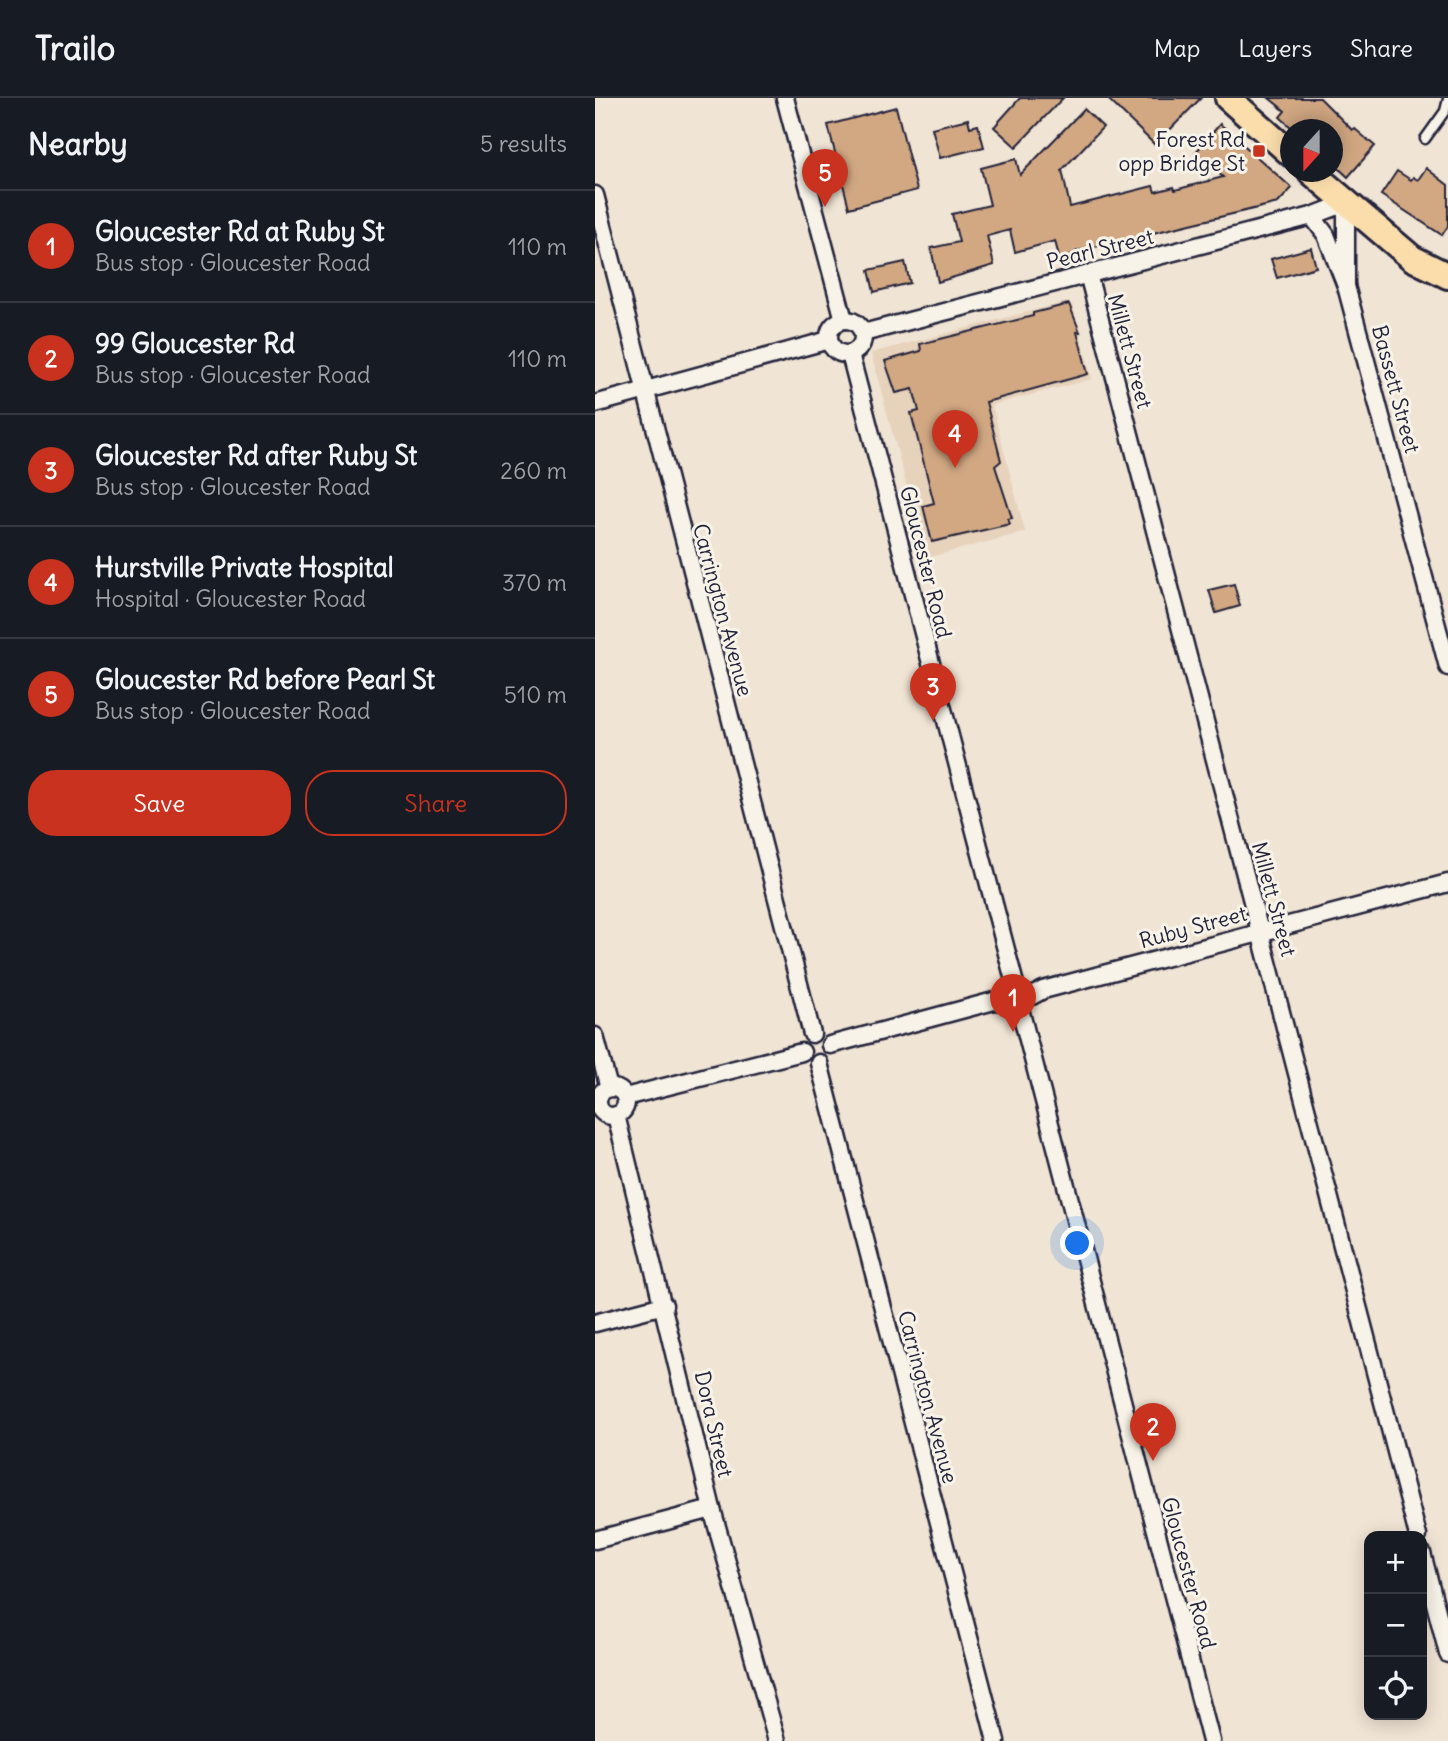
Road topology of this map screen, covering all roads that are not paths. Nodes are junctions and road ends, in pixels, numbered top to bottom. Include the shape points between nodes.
1 (785, 98) edge
2 (1229, 98) edge
3 (1448, 99) edge
4 (1425, 139) dead end
5 (1280, 145) edge
6 (1322, 182) edge
7 (595, 195) edge
8 (1354, 211) junction
9 (1312, 216) junction
10 (1448, 263) edge
11 (1087, 274) junction
12 (1448, 276) edge
13 (1346, 286) junction
14 (843, 320) junction
15 (863, 333) junction
16 (829, 340) junction
17 (850, 355) junction
18 (645, 392) junction
19 (595, 404) edge
20 (1448, 667) edge
21 (1448, 883) edge
22 (1261, 931) junction
23 (1015, 984) junction
24 (1032, 996) junction
25 (1014, 1005) junction
26 (812, 1034) junction
27 (595, 1035) edge
28 (830, 1045) junction
29 (802, 1052) junction
30 (818, 1063) junction
31 (609, 1088) junction
32 (625, 1097) junction
33 (597, 1106) edge
34 (616, 1115) junction
35 (664, 1305) junction
36 (595, 1323) edge
37 (712, 1509) junction
38 (1416, 1531) edge
39 (595, 1539) edge
40 (1427, 1572) edge
41 (1448, 1654) edge
42 (777, 1741) edge
43 (996, 1741) edge
44 (1212, 1741) edge

1 - 14 street
2 - 5 main road
3 - 4 lane
6 - 8 main road
7 - 18 street, Carrington Avenue
8 - 9 street, Pearl Street
8 - 10 main road
8 - 12 main road via 1412,258
8 - 13 street, Bassett Street
9 - 11 street, Pearl Street
9 - 13 street, Bassett Street via 1327,235
11 - 15 street, Pearl Street
11 - 22 street, Millett Street
13 - 20 street, Bassett Street
14 - 15 street via 857,324
14 - 16 street via 834,325
15 - 17 street via 859,349
16 - 17 street via 834,350
16 - 18 street
17 - 23 street, Gloucester Road
18 - 19 street
18 - 26 street, Carrington Avenue
21 - 22 street, Ruby Street
22 - 24 street, Ruby Street
22 - 38 street, Millett Street
23 - 24 street via 1027,986
23 - 25 street via 1007,991
24 - 25 street via 1027,1006
25 - 28 street via 993,1001
25 - 44 street, Gloucester Road
26 - 28 street via 823,1036
26 - 29 street via 804,1040
27 - 31 street
28 - 30 street via 829,1057
29 - 30 street via 805,1059
29 - 32 street
30 - 43 street, Carrington Avenue
31 - 32 street
31 - 33 street via 600,1095
32 - 34 street via 625,1107
33 - 34 street
34 - 35 street, Dora Street
35 - 36 street
35 - 37 street, Dora Street
37 - 39 street
37 - 42 street, Dora Street
40 - 41 street

